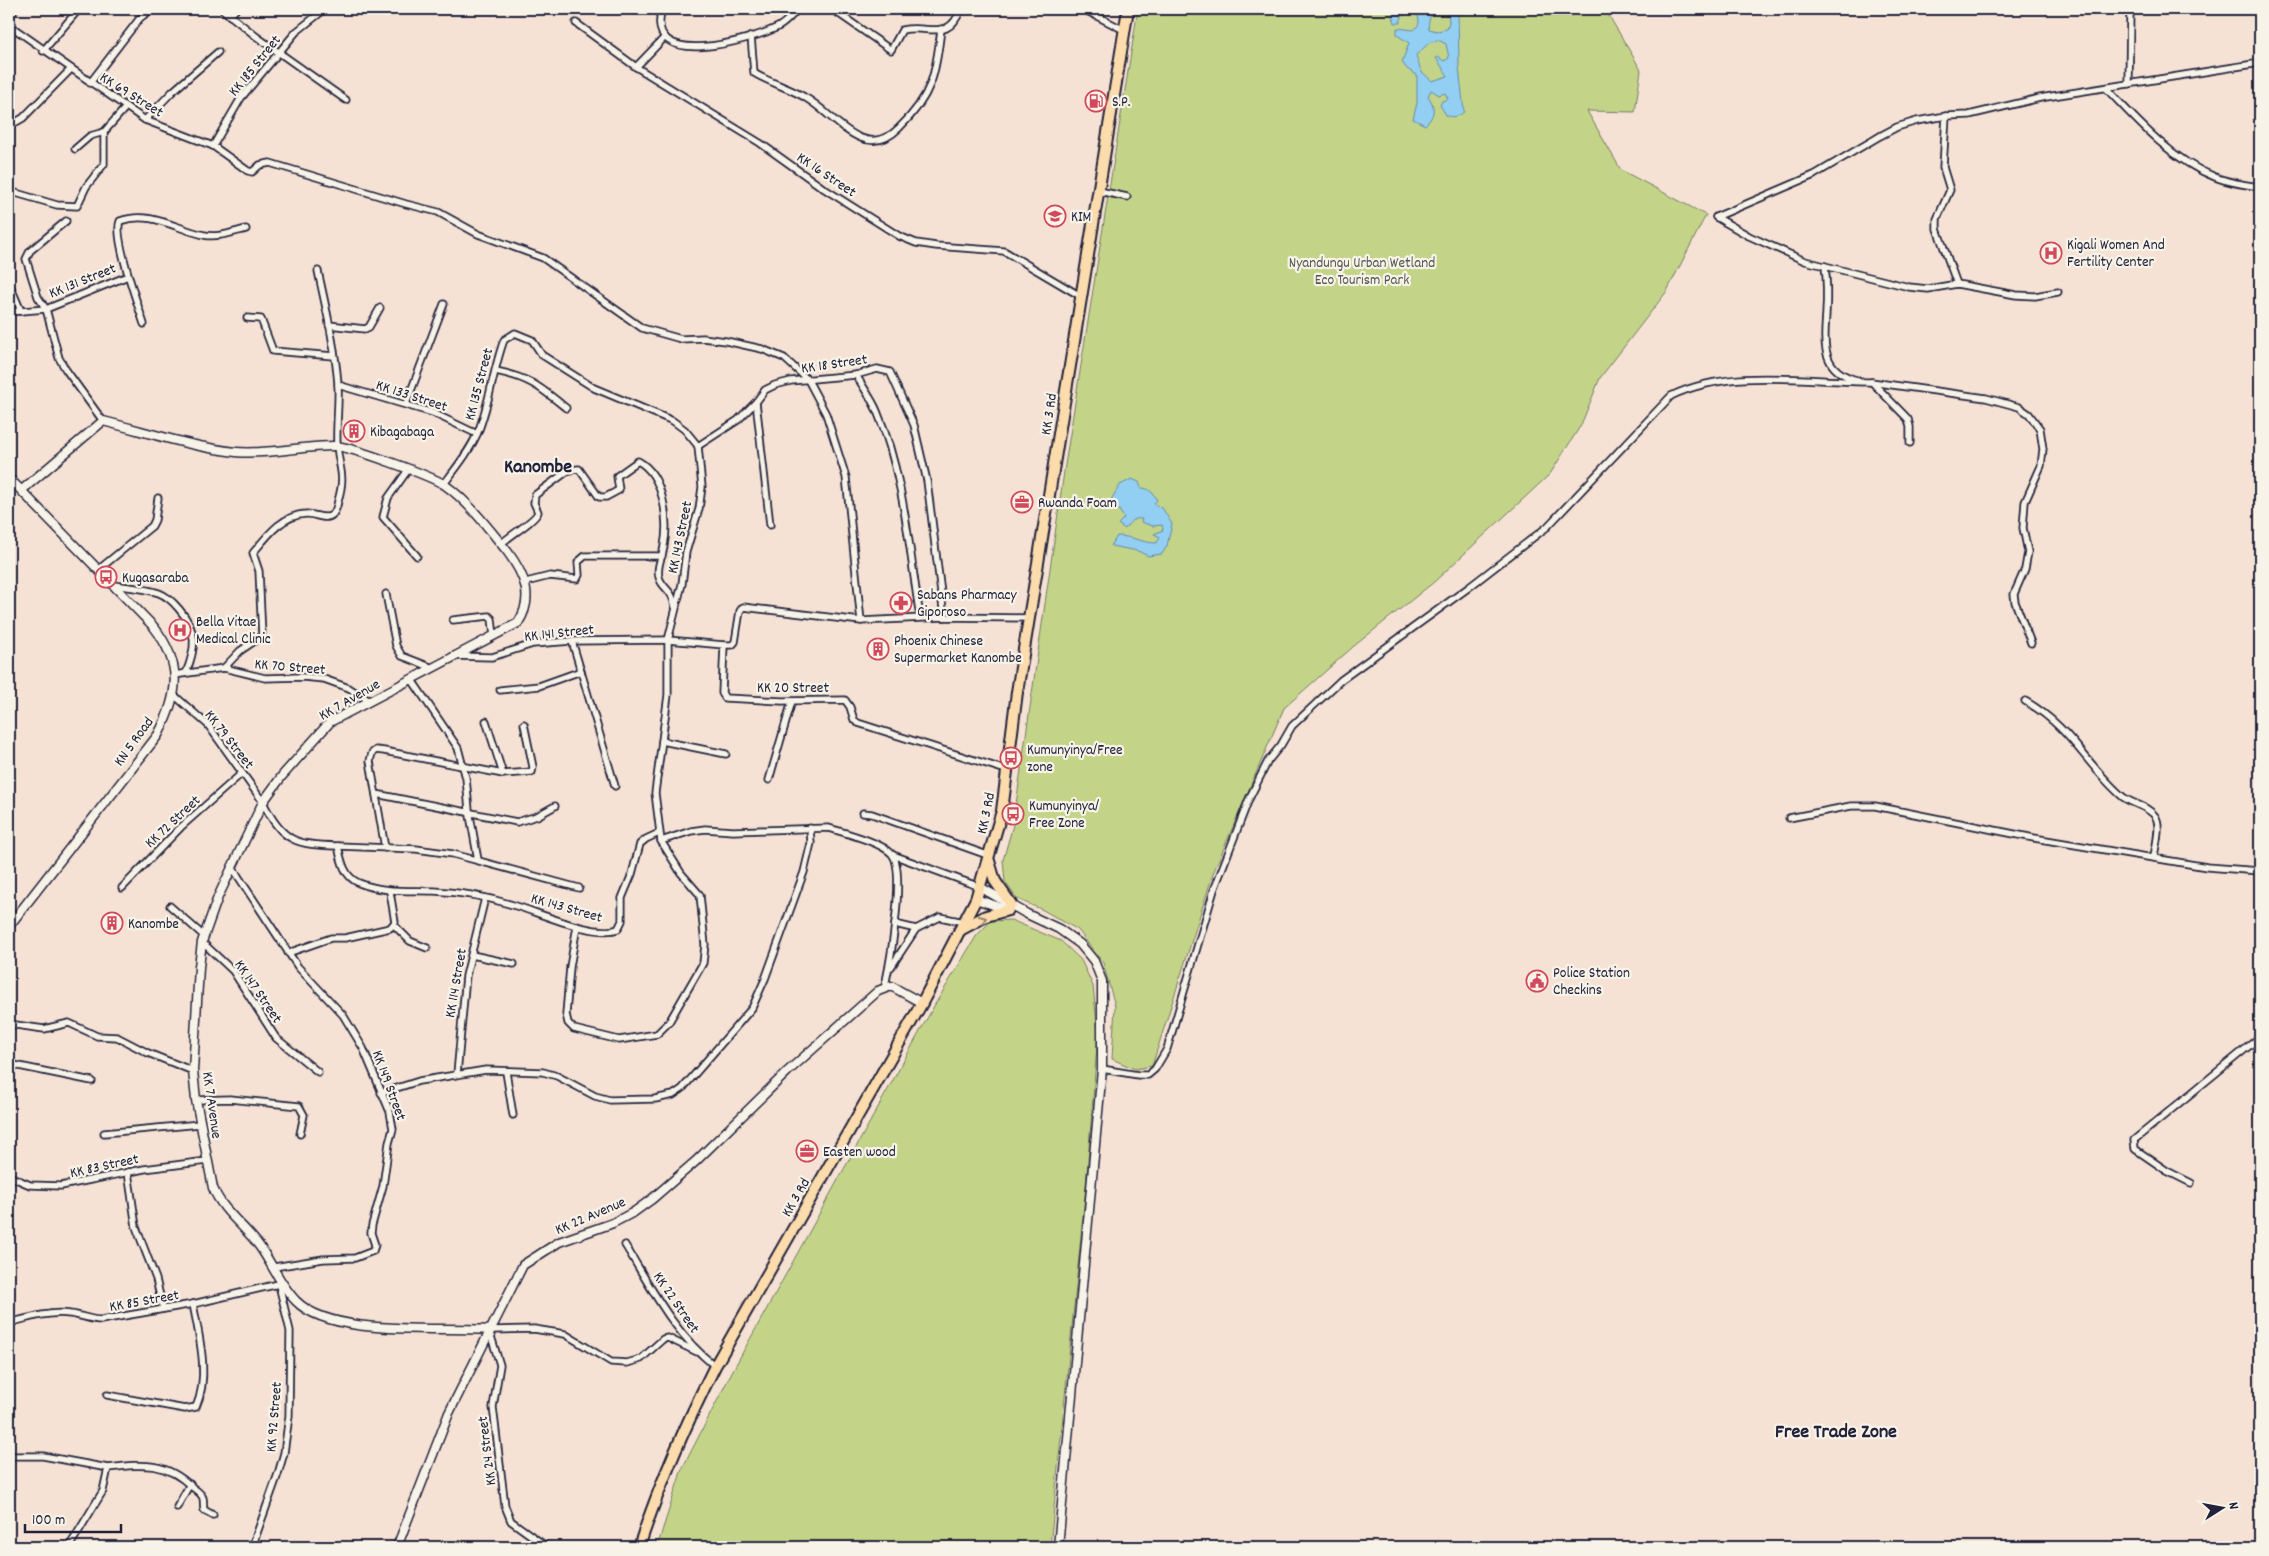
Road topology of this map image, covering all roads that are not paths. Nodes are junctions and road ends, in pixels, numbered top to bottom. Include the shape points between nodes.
1 (15, 9) edge
2 (80, 9) edge
3 (152, 9) edge
4 (222, 9) edge
5 (236, 9) edge
6 (325, 9) edge
7 (654, 9) edge
8 (798, 9) edge
9 (832, 9) edge
10 (961, 9) edge
11 (1083, 9) edge
12 (1128, 9) edge
13 (2130, 9) edge
14 (661, 11) edge
15 (230, 16) junction
16 (9, 17) edge
17 (576, 23) dead end
18 (9, 26) edge
19 (941, 29) junction
20 (1124, 30) junction
21 (751, 36) junction
22 (665, 37) junction
23 (43, 51) junction
24 (218, 52) dead end
25 (280, 52) junction
26 (2260, 63) edge
27 (636, 67) junction
28 (71, 69) junction
29 (90, 82) junction
30 (2128, 84) junction
31 (2106, 88) junction
32 (346, 100) dead end
33 (126, 107) junction
34 (1946, 116) junction
35 (145, 120) junction
36 (9, 126) edge
37 (104, 132) junction
38 (212, 146) junction
39 (75, 149) dead end
40 (2260, 187) edge
41 (9, 191) edge
42 (1099, 191) junction
43 (1127, 196) dead end
44 (66, 221) dead end
45 (246, 229) dead end
46 (1825, 266) junction
47 (318, 271) dead end
48 (128, 276) junction
49 (9, 284) edge
50 (1958, 284) junction
51 (2058, 292) dead end
52 (1082, 298) junction
53 (444, 304) dead end
54 (380, 308) dead end
55 (46, 309) junction
56 (21, 311) junction
57 (9, 312) edge
58 (246, 318) dead end
59 (144, 324) dead end
60 (329, 325) junction
61 (334, 356) junction
62 (496, 371) junction
63 (856, 375) junction
64 (808, 380) junction
65 (1872, 382) junction
66 (338, 385) junction
67 (756, 402) junction
68 (406, 404) junction
69 (566, 408) dead end
70 (103, 421) junction
71 (477, 434) junction
72 (1910, 443) dead end
73 (337, 446) junction
74 (698, 446) junction
75 (408, 470) junction
76 (9, 478) edge
77 (444, 484) junction
78 (22, 490) junction
79 (158, 498) dead end
80 (770, 525) dead end
81 (501, 544) junction
82 (417, 556) dead end
83 (662, 556) junction
84 (98, 570) junction
85 (526, 582) junction
86 (111, 585) junction
87 (386, 594) dead end
88 (676, 614) junction
89 (920, 617) junction
90 (944, 617) junction
91 (1030, 618) junction
92 (453, 620) dead end
93 (861, 621) junction
94 (494, 636) junction
95 (668, 640) junction
96 (572, 641) junction
97 (2031, 643) dead end
98 (724, 645) junction
99 (453, 656) junction
100 (224, 668) junction
101 (433, 668) junction
102 (581, 671) junction
103 (186, 673) junction
104 (174, 675) junction
105 (412, 680) junction
106 (500, 690) dead end
107 (174, 695) junction
108 (792, 701) junction
109 (2025, 701) dead end
110 (370, 702) junction
111 (486, 721) dead end
112 (524, 724) dead end
113 (662, 742) junction
114 (726, 754) dead end
115 (464, 765) junction
116 (1009, 771) junction
117 (242, 774) junction
118 (503, 774) junction
119 (769, 780) dead end
120 (615, 786) dead end
121 (376, 794) junction
122 (263, 802) junction
123 (555, 806) dead end
124 (469, 810) junction
125 (863, 813) dead end
126 (1789, 818) dead end
127 (810, 828) junction
128 (659, 833) junction
129 (661, 841) junction
130 (338, 846) junction
131 (385, 848) junction
132 (893, 855) junction
133 (990, 858) junction
134 (2154, 858) junction
135 (478, 860) junction
136 (232, 866) junction
137 (2260, 871) edge
138 (980, 886) junction
139 (122, 888) dead end
140 (579, 888) dead end
141 (390, 892) junction
142 (484, 898) junction
143 (976, 899) junction
144 (170, 906) dead end
145 (1009, 907) junction
146 (895, 924) junction
147 (394, 925) junction
148 (9, 926) edge
149 (577, 926) junction
150 (961, 926) junction
151 (916, 929) junction
152 (203, 939) junction
153 (427, 948) dead end
154 (288, 953) junction
155 (472, 955) junction
156 (514, 964) dead end
157 (888, 970) junction
158 (885, 986) junction
159 (922, 1003) junction
160 (9, 1024) edge
161 (2260, 1036) edge
162 (9, 1064) edge
163 (1102, 1069) junction
164 (193, 1071) junction
165 (318, 1072) dead end
166 (506, 1072) junction
167 (457, 1074) junction
168 (92, 1081) dead end
169 (381, 1093) junction
170 (196, 1100) junction
171 (513, 1116) dead end
172 (200, 1124) junction
173 (104, 1133) dead end
174 (300, 1134) dead end
175 (207, 1161) junction
176 (128, 1172) junction
177 (9, 1176) edge
178 (2191, 1183) dead end
179 (625, 1245) dead end
180 (274, 1267) junction
181 (281, 1284) junction
182 (194, 1304) junction
183 (163, 1309) junction
184 (9, 1323) edge
185 (491, 1331) junction
186 (697, 1352) junction
187 (716, 1366) junction
188 (108, 1395) dead end
189 (9, 1456) edge
190 (108, 1468) junction
191 (190, 1484) junction
192 (177, 1507) dead end
193 (213, 1515) dead end
194 (69, 1547) edge
195 (252, 1547) edge
196 (397, 1547) edge
197 (547, 1547) edge
198 (639, 1547) edge
199 (1058, 1547) edge

1 - 16 street
2 - 23 street
3 - 29 street via 140,18
4 - 15 street
5 - 15 street
6 - 25 street, KK 185 Street via 296,32
7 - 14 street
8 - 21 street via 777,27
9 - 19 street via 891,50 902,30
10 - 19 street via 952,26
11 - 20 street
12 - 20 highway, KK 3 Rd
13 - 30 street
14 - 22 street via 660,28
15 - 25 street
17 - 27 street, KK 16 Street
18 - 23 street, KK 69 Street
19 - 21 street via 934,73 924,101 892,135 874,140 857,136 807,98 756,74 753,71
20 - 42 highway, KK 3 Rd
21 - 22 street via 717,46 699,47 678,44
22 - 27 street
23 - 28 street, KK 69 Street
24 - 35 street
25 - 32 street
25 - 38 street, KK 185 Street via 241,98
26 - 30 street
27 - 52 street, KK 16 Street via 760,143 899,236 936,246 1004,251
28 - 29 street, KK 69 Street
28 - 36 street via 23,118
29 - 33 street, KK 69 Street
30 - 31 street
31 - 34 street via 2040,98 1969,115
31 - 40 street via 2138,122 2186,161 2214,176
33 - 35 street, KK 69 Street
33 - 37 street
34 - 46 street via 1897,127 1814,175 1716,217 1782,251
34 - 50 street via 1942,167 1950,190 1937,219 1937,229
35 - 38 street, KK 69 Street
37 - 39 street via 90,136
37 - 41 street via 104,164 86,187 77,206 57,205
38 - 64 street, KK 69 Street via 248,171 270,163 438,212 478,234 543,258 642,328 682,339 715,339 762,349 784,358
42 - 43 street
42 - 52 highway, KK 3 Rd
44 - 55 street, KK 131 Street via 26,254 38,297
45 - 48 street, KK 131 Street via 211,236 164,220 123,220 119,223 119,230
46 - 50 street via 1920,289
46 - 65 street via 1824,342 1830,361 1845,376
47 - 60 street
48 - 55 street, KK 131 Street
48 - 59 street, KK 131 Street
49 - 56 street
50 - 51 street via 2016,295
52 - 91 highway, KK 3 Rd
53 - 68 street
54 - 60 street via 370,327
55 - 56 street, KK 131 Street
55 - 70 street, KK 131 Street via 55,346 66,370
56 - 57 street, KK 131 Street
58 - 61 street via 261,319 273,352
60 - 61 street
61 - 66 street
62 - 69 street via 536,384
62 - 71 street, KK 135 Street
62 - 74 street, KK 135 Street via 504,340 519,333 532,340 542,355 594,388 673,421
63 - 64 street, KK 18 Street
63 - 89 street via 876,409 887,438 899,486
63 - 90 street, KK 18 Street via 877,369 890,372 914,425 927,481
64 - 67 street, KK 18 Street via 775,385 765,390
64 - 93 street via 826,414 846,477
65 - 72 street via 1908,418
65 - 97 street via 1986,398 2020,407 2040,429 2041,466 2025,502 2022,528 2028,552 2025,569 2014,594
65 - 163 street via 1764,378 1725,380 1671,396 1547,526 1341,680 1302,714 1268,761 1249,799 1214,890 1175,1026 1161,1060 1148,1075
66 - 68 street, KK 133 Street
66 - 73 street
67 - 74 street, KK 18 Street via 738,420
67 - 80 street
68 - 71 street, KK 133 Street
70 - 73 street, KK 7 Avenue via 236,452
70 - 78 street
71 - 77 street, KK 135 Street
73 - 75 street, KK 7 Avenue
73 - 100 street via 343,484 336,509 332,516 326,518 308,514 286,520 253,553 259,571 262,636 240,651
74 - 88 street, KK 143 Street via 702,487 686,552
75 - 77 street, KK 7 Avenue
75 - 82 street via 388,498 383,517
76 - 78 street, KN 5 Road
77 - 81 street, KK 7 Avenue
78 - 84 street, KN 5 Road
79 - 84 street via 152,526
81 - 83 street via 517,529 534,520 538,512 535,495 569,470 579,469 599,497 606,497 619,490 617,476 638,461 661,492 666,521
81 - 85 street, KK 7 Avenue via 520,568
83 - 85 street via 585,556 578,562 580,575 577,579 550,576
83 - 88 street via 659,578 670,590
84 - 86 street, KN 5 Road
85 - 94 street, KK 7 Avenue via 528,598 525,613 512,628
86 - 103 street via 161,593 181,611 194,634 194,648
86 - 104 street, KN 5 Road via 164,641
87 - 101 street via 396,646 402,656
88 - 95 street, KK 143 Street
89 - 90 street
89 - 93 street
90 - 91 street
91 - 116 highway, KK 3 Rd via 1017,692
92 - 94 street via 489,616
93 - 98 street via 743,607 735,642
94 - 99 street, KK 7 Avenue
95 - 96 street, KK 141 Street
95 - 98 street
95 - 113 street, KK 143 Street via 668,695
96 - 99 street, KK 141 Street via 533,644 492,657
96 - 102 street
98 - 108 street, KK 20 Street via 722,696
99 - 101 street, KK 7 Avenue
100 - 103 street, KK 70 Street
100 - 110 street, KK 70 Street via 265,678 324,679 349,688
101 - 105 street, KK 7 Avenue
102 - 106 street via 539,686
102 - 120 street
103 - 104 street, KK 70 Street
104 - 107 street, KN 5 Road
105 - 110 street, KK 7 Avenue
105 - 115 street via 458,748
107 - 117 street, KK 79 Street via 208,725
107 - 148 street, KN 5 Road via 171,709 158,734
108 - 116 street, KK 20 Street via 845,700 858,723
108 - 119 street
109 - 134 street via 2058,724 2124,798 2155,815 2158,822
110 - 122 street, KK 7 Avenue via 330,722
111 - 118 street
112 - 118 street via 532,772
113 - 114 street
113 - 128 street, KK 143 Street via 656,778
115 - 118 street
115 - 121 street via 376,750 370,761
115 - 124 street
116 - 133 highway, KK 3 Rd
117 - 122 street, KK 79 Street
117 - 139 street, KK 72 Street via 181,827
121 - 124 street
121 - 131 street
122 - 130 street via 284,836 303,844
122 - 136 street, KK 7 Avenue
123 - 124 street via 538,816 517,822
124 - 135 street
125 - 133 street
126 - 134 street via 1851,806 1875,806
127 - 129 street via 705,829
127 - 132 street via 829,828 874,844
127 - 166 street via 811,843 804,872 752,1008 682,1089 673,1095 654,1099 610,1100 543,1072
128 - 129 street
128 - 149 street, KK 143 Street via 640,844 622,898 622,920 618,929 611,932
129 - 149 street via 681,873 700,895 705,945 703,964 668,1022 657,1034 619,1040 574,1029 568,1023 570,967
130 - 131 street
130 - 141 street, KK 143 Street via 347,874 358,883
131 - 135 street via 416,849
132 - 138 street
132 - 146 street via 898,891
133 - 138 highway, KK 3 Rd
133 - 145 highway via 995,882
134 - 137 street
135 - 140 street
136 - 152 street, KK 7 Avenue
136 - 154 street, KK 149 Street
138 - 143 highway, KK 3 Rd
138 - 145 street
141 - 142 street, KK 143 Street via 435,891
141 - 147 street
142 - 149 street, KK 143 Street
142 - 155 street, KK 114 Street
143 - 145 street
143 - 150 highway, KK 3 Rd
144 - 152 street
150 -> 145 highway
145 - 163 street via 1059,929 1080,944 1094,961 1102,981
146 - 151 street
146 - 157 street
147 - 153 street via 410,942
147 - 154 street via 345,938 331,938
150 - 151 street via 940,917
150 - 159 highway, KK 3 Rd
151 - 157 street
152 - 164 street, KK 7 Avenue
152 - 165 street, KK 147 Street via 233,971 276,1038
154 - 169 street, KK 149 Street via 342,1015 363,1048
155 - 156 street
155 - 167 street, KK 114 Street via 466,976
157 - 158 street
158 - 159 street via 901,990
158 - 185 street, KK 22 Avenue via 826,1035 652,1200 612,1223 560,1242 524,1265
159 - 187 highway, KK 3 Rd
160 - 164 street via 44,1029 69,1023 97,1036 122,1039
161 - 178 street via 2134,1140 2136,1149
162 - 168 street
163 - 199 street
164 - 170 street, KK 7 Avenue
166 - 167 street via 486,1070
166 - 171 street
167 - 169 street
169 - 180 street, KK 149 Street via 394,1129 372,1225 374,1249 355,1258 323,1259
170 - 172 street, KK 7 Avenue
170 - 174 street via 230,1099 299,1106 304,1115
172 - 173 street
172 - 175 street, KK 7 Avenue
175 - 176 street, KK 83 Street
175 - 180 street, KK 7 Avenue via 218,1199
176 - 177 street, KK 83 Street via 42,1187
176 - 183 street via 136,1227 156,1279
179 - 186 street, KK 22 Street via 681,1334
180 - 181 street, KK 7 Avenue
181 - 182 street, KK 85 Street
181 - 185 street, KK 7 Avenue via 311,1312 337,1321
181 - 195 street, KK 92 Street via 290,1331 289,1416 284,1454
182 - 183 street, KK 85 Street
182 - 188 street via 202,1355 202,1378 196,1407 185,1409
183 - 184 street, KK 85 Street via 101,1320 56,1314
185 - 186 street via 525,1328 565,1334 611,1362 635,1362 668,1338
185 - 196 street, KK 22 Avenue via 449,1413
185 - 197 street, KK 24 Street via 500,1365 493,1407 505,1506 511,1521
186 - 187 street, KK 22 Street
187 - 198 highway, KK 3 Rd via 693,1410
189 - 190 street via 43,1456
190 - 191 street via 164,1467
190 - 194 street via 104,1491
191 - 192 street
191 - 193 street via 203,1498 204,1510

